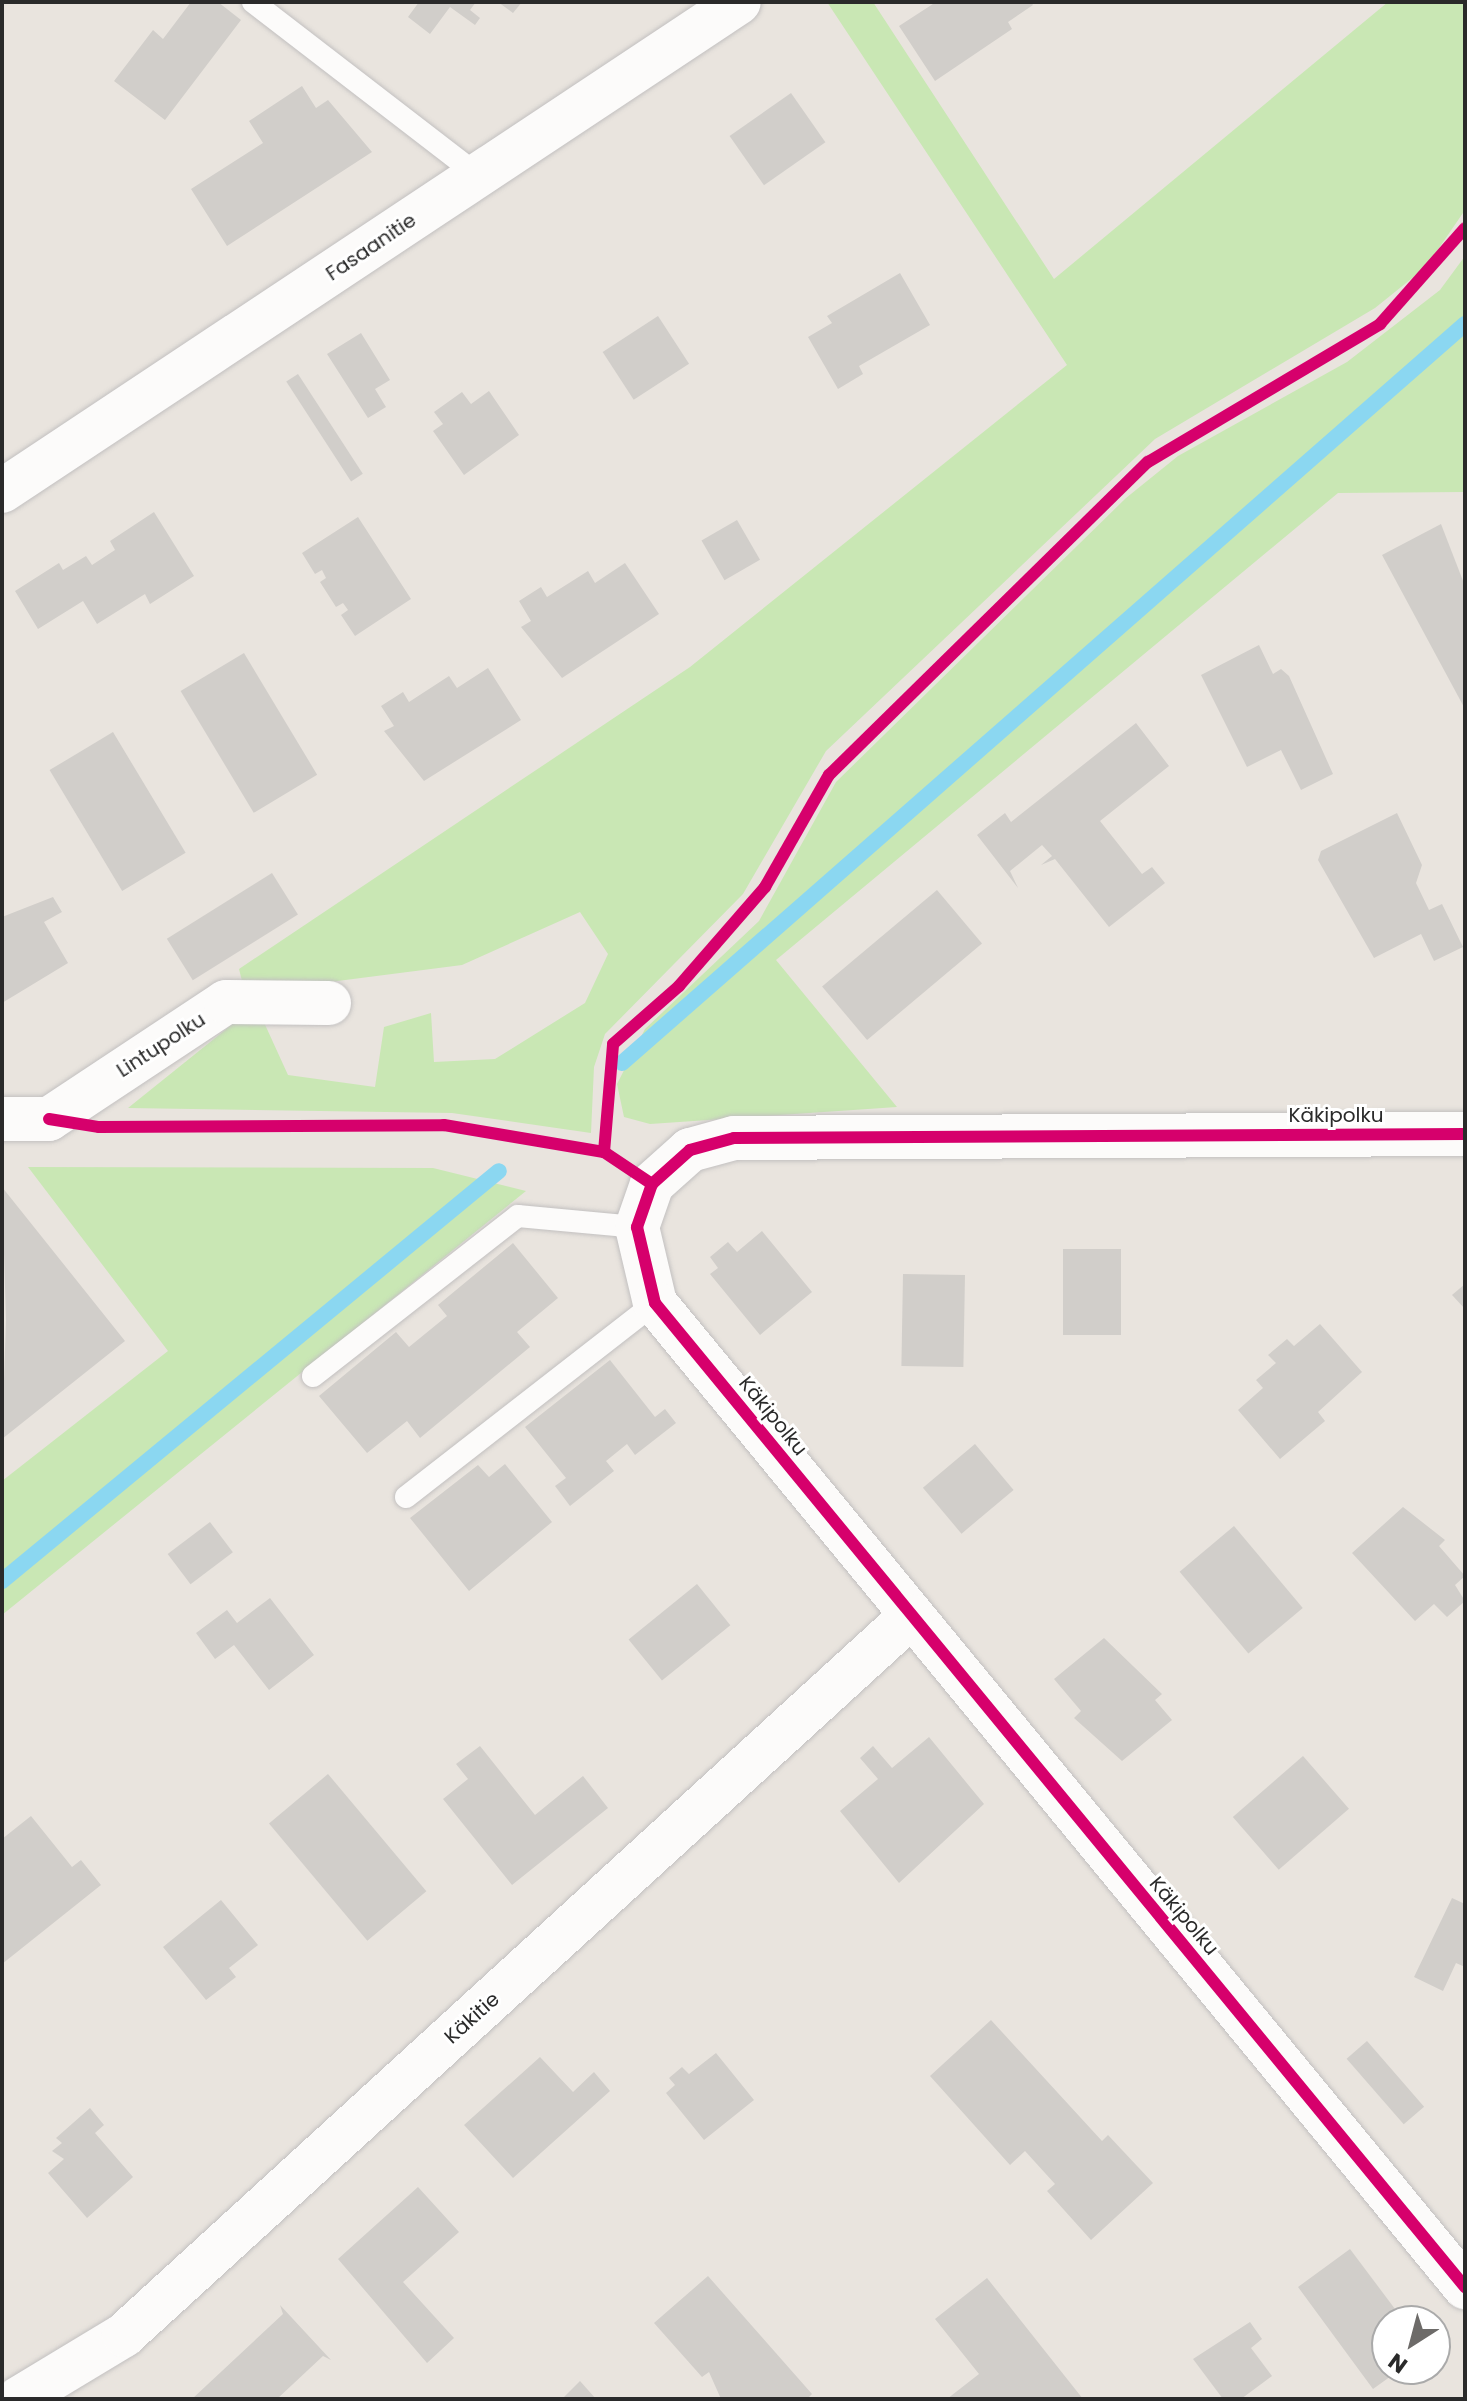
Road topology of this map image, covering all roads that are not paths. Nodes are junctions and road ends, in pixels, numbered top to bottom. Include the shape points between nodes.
1 (253, 2) edge
2 (739, 2) edge
3 (478, 175) junction
4 (2, 491) edge
5 (329, 1003) dead end
6 (2, 1119) edge
7 (1465, 1134) edge
8 (637, 1227) junction
9 (655, 1303) junction
10 (313, 1376) dead end
11 (406, 1497) dead end
12 (910, 1617) junction
13 (1465, 2287) edge
14 (18, 2399) edge

1 - 3 lane
2 - 3 street, Fasaanitie
3 - 4 street, Fasaanitie
5 - 6 street, Lintupolku via 226,1002 49,1119
7 - 8 street, Käkipolku via 734,1138 690,1150 652,1184
8 - 9 street, Käkipolku
8 - 10 lane via 518,1216
9 - 11 lane
9 - 12 street, Käkipolku
12 - 13 street, Käkipolku
12 - 14 street, Käkitie via 124,2335

